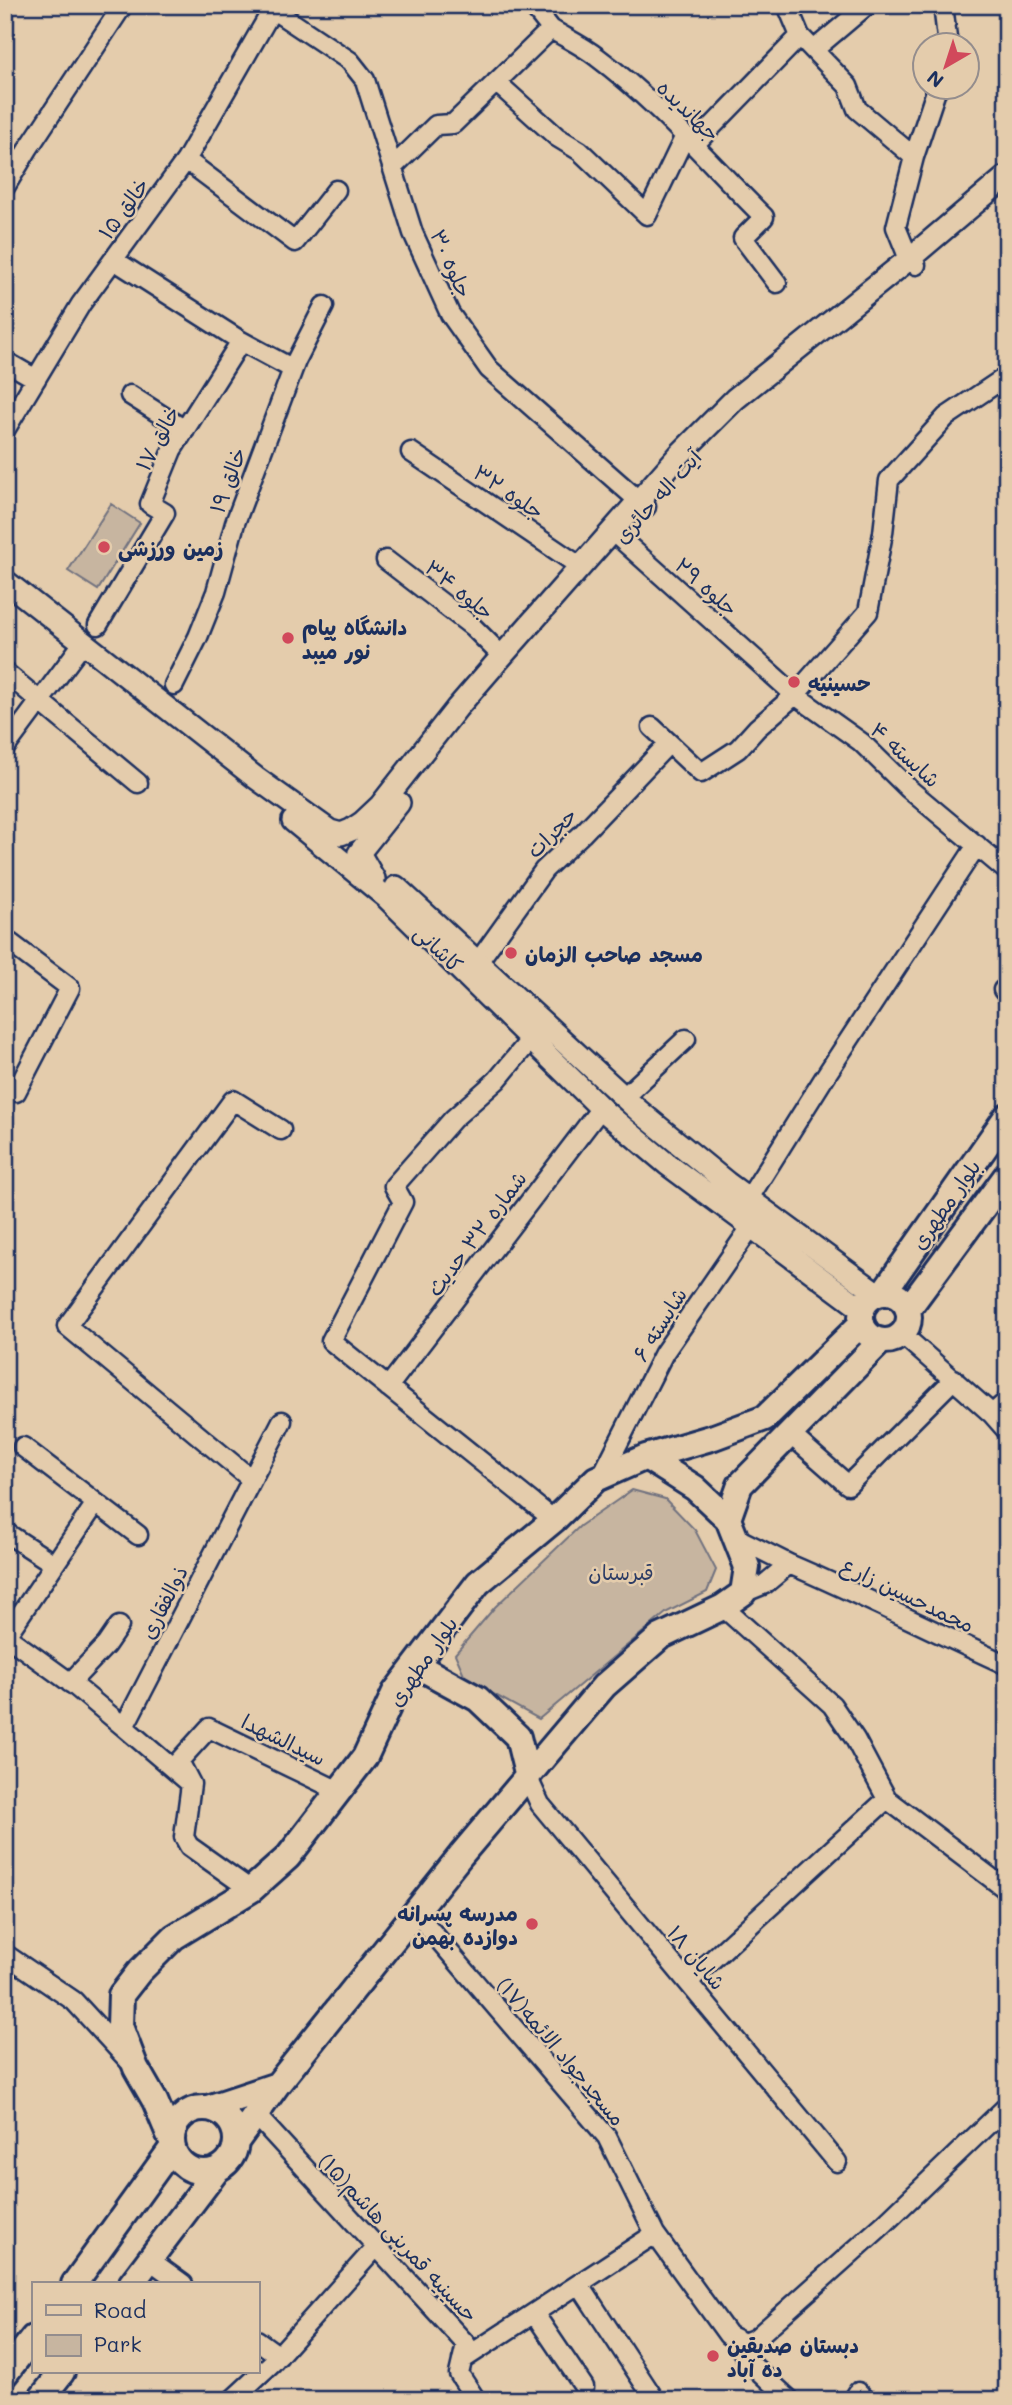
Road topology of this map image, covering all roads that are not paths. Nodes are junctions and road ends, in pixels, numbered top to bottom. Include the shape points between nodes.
1 (123, 5) edge
2 (532, 5) edge
3 (787, 5) edge
4 (867, 5) edge
5 (943, 5) edge
6 (271, 7) edge
7 (551, 29) junction
8 (946, 32) edge
9 (800, 36) junction
10 (815, 49) junction
11 (496, 82) junction
12 (932, 102) edge
13 (690, 140) junction
14 (914, 157) junction
15 (186, 160) junction
16 (393, 167) junction
17 (1007, 176) edge
18 (5, 187) edge
19 (336, 190) dead end
20 (1007, 190) edge
21 (114, 260) junction
22 (913, 262) junction
23 (777, 283) dead end
24 (324, 306) dead end
25 (241, 341) junction
26 (5, 361) edge
27 (294, 365) junction
28 (1007, 376) edge
29 (36, 379) junction
30 (130, 395) dead end
31 (5, 430) edge
32 (185, 430) junction
33 (411, 452) dead end
34 (642, 504) junction
35 (616, 534) junction
36 (386, 560) dead end
37 (581, 567) junction
38 (5, 581) edge
39 (5, 600) edge
40 (98, 625) dead end
41 (78, 648) junction
42 (502, 656) junction
43 (5, 672) edge
44 (773, 674) joint
45 (174, 685) dead end
46 (795, 695) junction
47 (38, 702) junction
48 (652, 727) dead end
49 (669, 743) junction
50 (5, 748) edge
51 (138, 783) dead end
52 (298, 825) junction
53 (330, 831) junction
54 (977, 845) junction
55 (359, 853) junction
56 (1007, 871) edge
57 (387, 898) junction
58 (5, 939) edge
59 (478, 962) junction
60 (531, 1038) junction
61 (685, 1039) dead end
62 (16, 1092) dead end
63 (623, 1098) junction
64 (601, 1108) junction
65 (1007, 1116) edge
66 (281, 1130) dead end
67 (1007, 1175) edge
68 (749, 1198) junction
69 (751, 1227) junction
70 (871, 1305) junction
71 (908, 1309) junction
72 (892, 1338) junction
73 (954, 1379) junction
74 (388, 1387) junction
75 (1007, 1401) edge
76 (992, 1414) junction
77 (282, 1421) dead end
78 (1007, 1431) edge
79 (790, 1434) junction
80 (23, 1447) dead end
81 (646, 1457) junction
82 (601, 1477) junction
83 (251, 1479) junction
84 (96, 1503) junction
85 (554, 1520) junction
86 (732, 1528) junction
87 (5, 1532) edge
88 (138, 1535) dead end
89 (54, 1564) junction
90 (789, 1564) junction
91 (733, 1600) junction
92 (119, 1626) dead end
93 (416, 1665) junction
94 (1007, 1665) edge
95 (70, 1683) junction
96 (124, 1727) junction
97 (527, 1778) junction
98 (191, 1784) junction
99 (339, 1791) junction
100 (887, 1799) junction
101 (251, 1890) junction
102 (1007, 1890) edge
103 (415, 1912) junction
104 (5, 1954) edge
105 (688, 1982) junction
106 (136, 2068) junction
107 (277, 2085) junction
108 (1007, 2106) edge
109 (208, 2108) junction
110 (256, 2115) junction
111 (236, 2142) junction
112 (172, 2143) junction
113 (837, 2162) dead end
114 (217, 2170) junction
115 (655, 2234) junction
116 (377, 2246) junction
117 (150, 2260) junction
118 (75, 2282) edge
119 (133, 2282) edge
120 (180, 2282) edge
121 (579, 2284) junction
122 (534, 2313) junction
123 (731, 2336) junction
124 (32, 2339) edge
125 (259, 2341) edge
126 (279, 2356) junction
127 (462, 2360) junction
128 (5, 2374) edge
129 (60, 2374) edge
130 (584, 2387) dead end
131 (40, 2400) edge
132 (232, 2400) edge
133 (476, 2400) edge
134 (655, 2400) edge
135 (790, 2400) edge
136 (853, 2400) edge
137 (866, 2400) edge

1 - 18 street
2 - 7 street, جهاندیده
3 - 9 street
4 - 10 street
5 - 8 street
6 - 15 street, خالق ۱۵
6 - 16 street, جلوه ۳۰ via 350,61 365,80
7 - 11 street
7 - 13 street, جهاندیده via 596,56
9 - 10 street
9 - 13 street
10 - 14 street via 848,86 857,109
11 - 13 street via 557,136 580,150 647,215
11 - 16 street via 453,124 436,125
12 - 14 street
13 - 23 street, جهاندیده via 764,217 743,239
14 - 22 street via 896,227
15 - 19 street via 295,242
15 - 21 street, خالق ۱۵
16 - 34 street, جلوه ۳۰ via 413,233 450,314 489,369
17 - 22 street, آیت اله حائری
20 - 22 street, آیت اله حائری
21 - 25 street
21 - 29 street, خالق ۱۵
22 - 34 street, آیت اله حائری via 746,403
24 - 27 street, خالق ۱۹
25 - 27 street
25 - 32 street, خالق ۱۷
26 - 29 street
27 - 45 street, خالق ۱۹ via 235,523 216,592
28 - 46 street via 946,417 889,480 868,612
29 - 31 street, خالق ۱۵
30 - 32 street
32 - 40 street, خالق ۱۷ via 150,504 164,513
33 - 37 street, جلوه ۳۲
34 - 35 street, آیت اله حائری
35 - 37 street, آیت اله حائری
35 - 44 street, جلوه ۲۹
35 - 55 street, آیت اله حائری
36 - 42 street, جلوه ۳۴ via 474,627
37 - 42 street, آیت اله حائری
38 - 41 street, کاشانی
39 - 41 street, کاشانی
41 - 47 street
41 - 52 street, کاشانی
41 - 53 street, کاشانی
42 - 53 street, آیت اله حائری via 380,806 351,830 341,834
43 - 47 street
44 - 46 street, شایسته ۴
46 - 49 street via 738,749 701,773
46 - 54 street, شایسته ۴ via 861,743
47 - 50 street
47 - 51 street
48 - 49 street
49 - 59 street, حجرات via 544,870
52 - 53 street
52 - 57 street, کاشانی
53 - 55 street, کاشانی
54 - 56 street, شایسته ۴
54 - 68 street
55 - 57 street
55 - 59 street, کاشانی
57 - 60 street, کاشانی
58 - 62 street via 70,988
59 - 63 street, کاشانی
60 - 64 street, کاشانی
60 - 74 street via 497,1080 453,1119 394,1186 403,1202 331,1341
61 - 63 street
63 - 68 street, کاشانی
64 - 69 street, کاشانی
64 - 74 street, شماره ۳۲ حدیث
65 - 70 main road, بلوار مطهری
66 - 83 street via 233,1100 67,1326
67 - 71 main road, بلوار مطهری
68 - 69 street
68 - 70 street, کاشانی
69 - 70 street, کاشانی
69 - 82 street, شایسته ۶ via 664,1353
70 - 71 main road via 900,1298
70 - 72 main road via 869,1335
70 - 81 main road, بلوار مطهری via 765,1418
71 - 72 main road via 909,1323
72 - 73 street
72 - 79 main road
73 - 76 street
73 - 79 street via 848,1485
74 - 85 street
75 - 76 street
76 - 78 street
77 - 83 street, ذوالفقاری
79 - 86 main road via 740,1485
80 - 84 street
81 - 82 main road, بلوار مطهری
81 - 86 main road via 695,1488
82 - 85 main road, بلوار مطهری
83 - 96 street, ذوالفقاری
84 - 88 street
84 - 89 street
85 - 93 main road, بلوار مطهری via 478,1583
86 - 90 street, محمدحسین زارع
86 - 91 main road via 747,1567
87 - 89 street
89 - 95 street via 6,1636
90 - 91 street via 765,1584
90 - 94 street, محمدحسین زارع
91 - 97 main road via 660,1637 604,1686
91 - 100 street via 832,1705
92 - 95 street
93 - 97 main road via 478,1699 518,1737
93 - 99 main road, بلوار مطهری via 395,1692 365,1758
95 - 96 street
96 - 98 street
97 - 103 main road
97 - 105 street, شایان ۱۸ via 540,1804
98 - 99 street, سیدالشهدا via 179,1761 209,1728
98 - 101 street via 184,1837 189,1846
99 - 101 main road, بلوار مطهری via 288,1857
100 - 102 street
100 - 105 street
101 - 106 main road, بلوار مطهری via 174,1937 121,1995 120,2026
103 - 107 main road
103 - 115 street, مسجدجواد الائمه(۱۷) via 607,2137
104 - 106 street via 74,2001
105 - 113 street, شایان ۱۸
106 - 112 main road, بلوار مطهری
107 - 109 main road
107 - 110 main road
108 - 123 street via 756,2338 744,2343
109 - 111 main road via 229,2120
109 - 112 main road via 197,2108 179,2119
110 - 111 main road
110 - 116 street, حسینیه قمربنی هاشم(۱۵)
111 - 114 main road via 231,2159
112 - 114 main road via 184,2166 195,2172
112 - 118 main road
114 - 117 main road
115 - 121 street
115 - 123 street, مسجدجواد الائمه(۱۷)
116 - 126 street
116 - 127 street, حسینیه قمربنی هاشم(۱۵) via 466,2344
117 - 119 main road
117 - 120 street
121 - 122 street
121 - 134 street
122 - 127 street
122 - 130 street
123 - 135 street, مسجدجواد الائمه(۱۷) via 751,2364
124 - 128 main road
125 - 126 street
126 - 132 street
127 - 133 street, حسینیه قمربنی هاشم(۱۵) via 459,2374
129 - 131 main road
136 - 137 street via 858,2392

